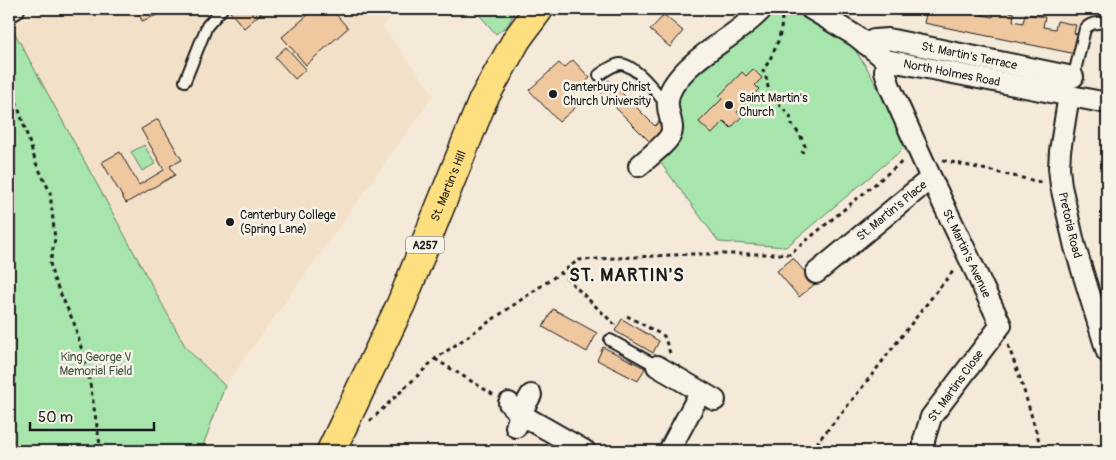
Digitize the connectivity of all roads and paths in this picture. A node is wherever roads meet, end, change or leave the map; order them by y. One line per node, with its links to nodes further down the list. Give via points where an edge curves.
1 (14, 9): 7 (street)
2 (222, 9): 13 (lane, via 207,26)
3 (539, 9): 35 (main road, St. Martin's Hill / A257, via 517,39 483,100 401,304)
4 (762, 9): 16 (street, via 683,73 673,86)
5 (781, 9): 18 (path, via 780,38 763,71 770,97 790,116 800,135 805,146)
6 (811, 9): 9 (street, North Holmes Road)
7 (9, 11)
8 (1107, 22): 14 (lane, via 1093,23 1085,29)
9 (866, 44): 10 (street, North Holmes Road); 14 (street, St. Martin's Terrace, via 888,39)
10 (886, 60): 14 (street, North Holmes Road); 17 (street, St. Martin's Avenue, via 887,78)
11 (599, 75): 16 (lane, via 620,64 630,67)
12 (9, 79): 34 (path, via 36,164 50,192 55,239 50,264 74,324 88,372)
13 (184, 81)
14 (1071, 86): 15 (street, North Holmes Road); 21 (street, Pretoria Road, via 1060,151)
15 (1107, 103)
16 (667, 106): 19 (street, via 672,134)
17 (919, 152): 20 (street, St. Martin's Avenue); 21 (path); 23 (path, via 790,254 691,254 579,260)
18 (802, 153)
19 (639, 166)
20 (931, 178): 22 (street, St. Martin's Avenue); 24 (street, St. Martin's Place, via 857,248)
21 (1061, 186): 28 (street, Pretoria Road, via 1075,247)
22 (966, 255): 26 (street, St. Martin's Avenue); 38 (path, via 818,441)
23 (560, 272): 27 (path, via 614,324); 29 (path)
24 (816, 273)
25 (627, 316): 30 (path, via 664,336 674,365)
26 (1001, 325): 39 (street, St. Martins Close, via 931,417 926,427); 40 (path)
27 (610, 340): 30 (lane)
28 (1107, 352)
29 (435, 359): 32 (path); 33 (path)
30 (665, 371): 37 (street, via 708,396)
31 (531, 395): 32 (street)
32 (515, 415): 36 (street)
33 (363, 428)
34 (101, 451)
35 (331, 451)
36 (585, 451)
37 (669, 451)
38 (824, 451)
39 (924, 451)
40 (1042, 451)

